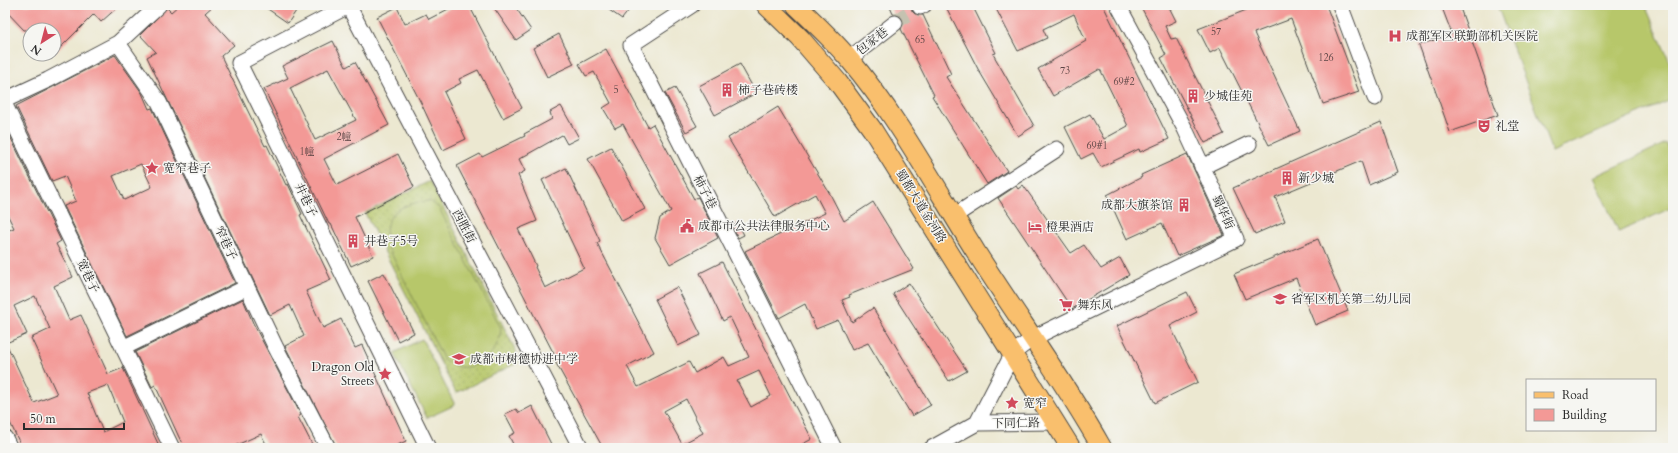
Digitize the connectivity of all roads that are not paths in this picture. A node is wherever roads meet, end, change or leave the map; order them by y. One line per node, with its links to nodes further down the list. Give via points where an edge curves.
1 (159, 5): 9 (street)
2 (348, 5): 29 (street, 井巷子, via 239,63); 30 (street, 西胜街)
3 (692, 5): 31 (street, 柿子巷, via 630,45)
4 (766, 5): 21 (main road, 蜀都大道金河路, via 800,38 837,81 872,129)
5 (796, 5): 10 (main road, 蜀都大道金河路)
6 (1118, 5): 16 (street, 蜀华街, via 1185,129)
7 (1340, 5): 11 (street)
8 (895, 23): 10 (street, 包家巷)
9 (118, 43): 12 (street); 18 (street, 窄巷子, via 159,102)
10 (849, 59): 17 (main road, 蜀都大道金河路, via 905,136)
11 (1375, 98)
12 (5, 100)
13 (5, 105): 20 (street, 宽巷子)
14 (1249, 144): 16 (street)
15 (1057, 149): 17 (street)
16 (1202, 167): 19 (street, 蜀华街, via 1236,239)
17 (954, 216): 19 (main road, 蜀都大道金河路)
18 (247, 287): 20 (street); 28 (street, 窄巷子)
19 (1032, 338): 21 (street, 蜀华街); 22 (main road, 蜀都大道金河路)
20 (123, 348): 27 (street, 宽巷子)
21 (1013, 354): 22 (main road); 23 (main road, 蜀都大道金河路); 24 (street, 下同仁路)
22 (1079, 409): 34 (main road, 蜀都大道金河路)
23 (1056, 422): 24 (street, 下同仁路); 33 (main road, 蜀都大道金河路)
24 (977, 424): 32 (street, 下同仁路)
25 (5, 438): 26 (street)
26 (10, 448)
27 (172, 448)
28 (328, 448)
29 (428, 448)
30 (581, 448)
31 (834, 448)
32 (932, 448)
33 (1071, 448)
34 (1102, 448)

